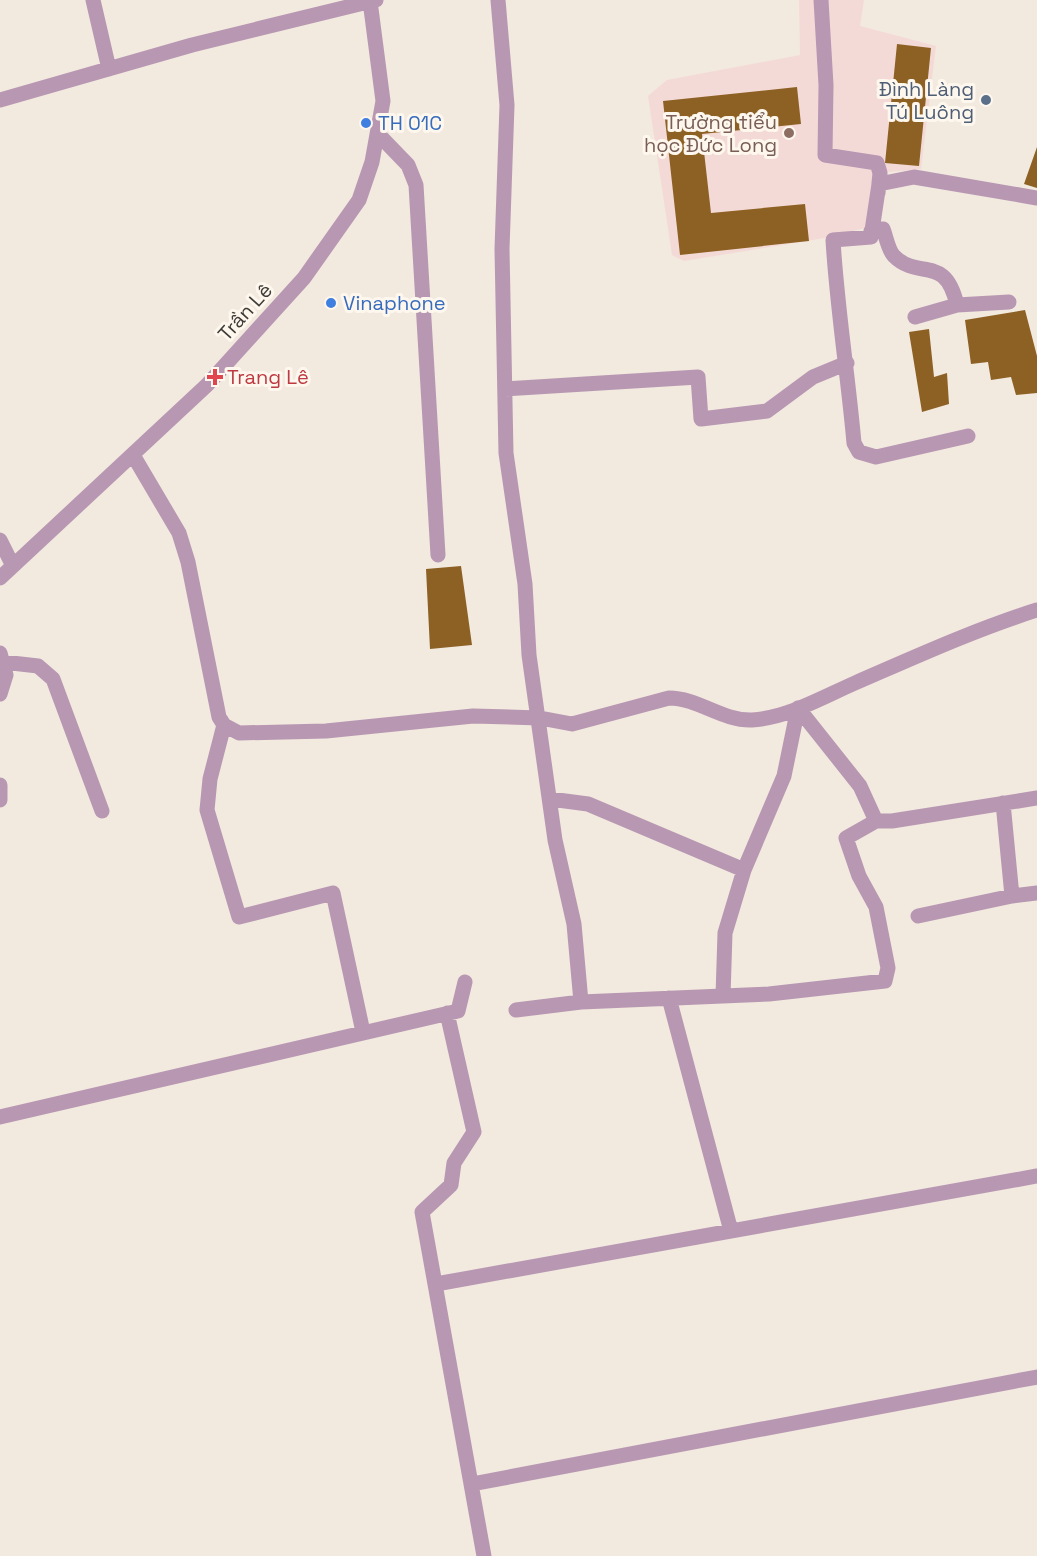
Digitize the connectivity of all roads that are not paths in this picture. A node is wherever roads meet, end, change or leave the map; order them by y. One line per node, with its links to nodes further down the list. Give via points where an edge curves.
1 (93, 0): 5 (street)
2 (498, 0): 15 (street, via 507,97 502,249)
3 (821, 0): 8 (street, via 825,155 877,163)
4 (373, 1): 5 (street); 7 (street, Trần Lê, via 383,101)
5 (109, 69): 6 (street)
6 (0, 100)
7 (378, 134): 17 (street, Trần Lê, via 359,200 304,278 207,385); 19 (street, via 408,165 416,185)
8 (878, 193): 9 (street, via 879,184 914,177); 10 (street)
9 (1033, 197)
10 (872, 231): 12 (street, via 883,229 893,255 912,267 933,269 952,285); 14 (street, via 871,237 833,240 837,311)
11 (1009, 302): 12 (street)
12 (957, 305): 13 (street)
13 (915, 317)
14 (847, 363): 15 (street, via 813,378 768,411 701,419 698,377); 16 (street, via 854,443 859,452 876,457)
15 (506, 389): 26 (street, via 506,453)
16 (968, 436)
17 (133, 455): 20 (street, Trần Lê); 27 (street, via 179,533 219,717)
18 (0, 540): 20 (street)
19 (438, 555)
20 (13, 566): 21 (street, Trần Lê)
21 (0, 578)
22 (1037, 610): 25 (street, via 989,625)
23 (1, 658): 24 (street, via 6,675); 33 (street, via 38,666 53,679)
24 (0, 694)
25 (798, 708): 26 (street, via 765,718 741,719 669,698 572,724); 34 (street, via 860,786); 35 (street, via 784,776)
26 (540, 718): 27 (street, via 473,716 291,732 239,733); 30 (street)
27 (224, 725): 45 (street, via 210,779 207,810 239,917 333,892)
28 (0, 785): 31 (street)
29 (1037, 798): 32 (street)
30 (550, 799): 35 (street, via 588,804); 42 (street, via 574,924)
31 (0, 800)
32 (1003, 803): 34 (street); 37 (street)
33 (102, 811)
34 (876, 821): 40 (street, via 846,838 859,876 876,907 888,968 885,981)
35 (744, 870): 40 (street, via 725,933)
36 (1037, 893): 37 (street)
37 (1012, 896): 38 (street)
38 (918, 916)
39 (465, 982): 44 (street, via 458,1011)
40 (723, 996): 41 (street)
41 (669, 998): 42 (street); 48 (street)
42 (581, 1002): 43 (street)
43 (516, 1010)
44 (447, 1013): 45 (street); 49 (street, via 474,1132 454,1163 451,1185 422,1212)
45 (363, 1032): 46 (street)
46 (0, 1117)
47 (1037, 1176): 48 (street)
48 (731, 1231): 49 (street)
49 (436, 1284): 51 (street)
50 (1037, 1377): 51 (street)
51 (472, 1484): 52 (street)
52 (484, 1556)

